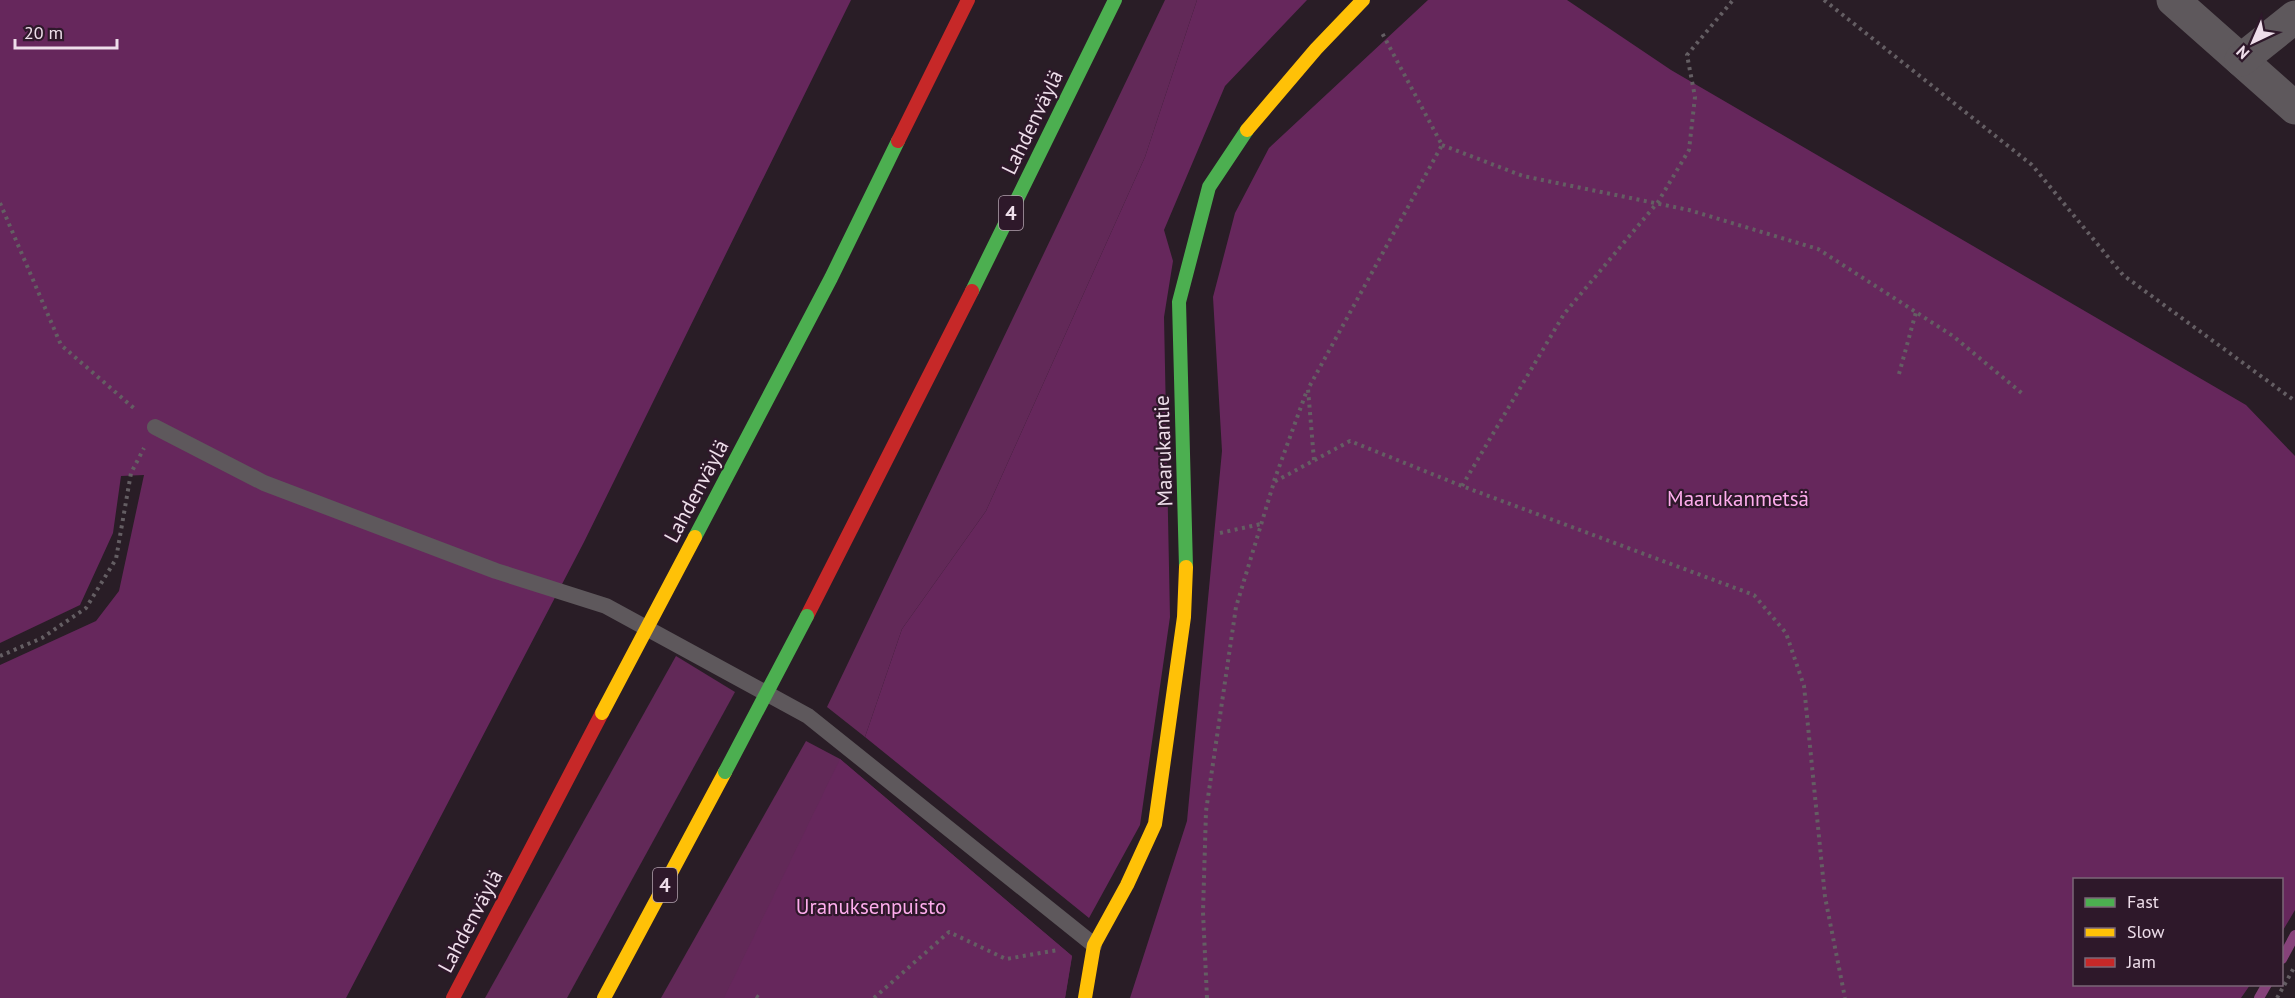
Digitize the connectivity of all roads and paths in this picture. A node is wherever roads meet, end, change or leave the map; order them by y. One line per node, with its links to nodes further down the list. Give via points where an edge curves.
1 (968, 0): 26 (main road, Lahdenväylä, bridge, via 831,278)
2 (1115, 0): 31 (main road, Lahdenväylä / 4, bridge, via 906,425)
3 (1363, 0): 24 (main road, Maarukantie, via 1238,141 1209,187 1179,302)
4 (1733, 0): 12 (path, via 1687,56 1695,97 1689,150)
5 (1824, 0): 18 (path, via 2032,165 2123,275)
6 (2173, 0): 9 (street)
7 (2295, 17): 9 (street)
8 (1376, 20): 11 (path)
9 (2241, 60): 10 (street)
10 (2295, 108)
11 (1442, 145): 12 (path, via 1522,176); 16 (path)
12 (1658, 202): 14 (path, via 1818,249); 22 (path, via 1564,314)
13 (0, 203): 19 (path, via 61,345)
14 (1916, 312): 15 (path); 17 (path, via 1953,336)
15 (1899, 374)
16 (1308, 389): 20 (path); 21 (path)
17 (2024, 395)
18 (2295, 401)
19 (155, 427): 25 (path, via 131,473 116,559 86,608 42,638); 27 (lane, via 264,483 496,571 606,606 798,710)
20 (1314, 460): 21 (path); 22 (path, via 1350,441)
21 (1274, 482): 23 (path)
22 (1462, 486): 35 (path, via 1754,595 1786,633 1804,686 1825,897)
23 (1261, 524): 24 (path); 34 (path, via 1236,607 1206,811 1203,912)
24 (1187, 540): 27 (main road, Maarukantie, via 1184,617 1155,824)
25 (0, 656)
26 (492, 925): 29 (main road); 30 (main road, Lahdenväylä)
27 (1094, 945): 32 (path, via 1006,959 949,933); 33 (main road, Maarukantie)
28 (2295, 966): 36 (path)
29 (440, 998)
30 (453, 998)
31 (604, 998)
32 (874, 998)
33 (1085, 998)
34 (1206, 998)
35 (1845, 998)
36 (2277, 998)

